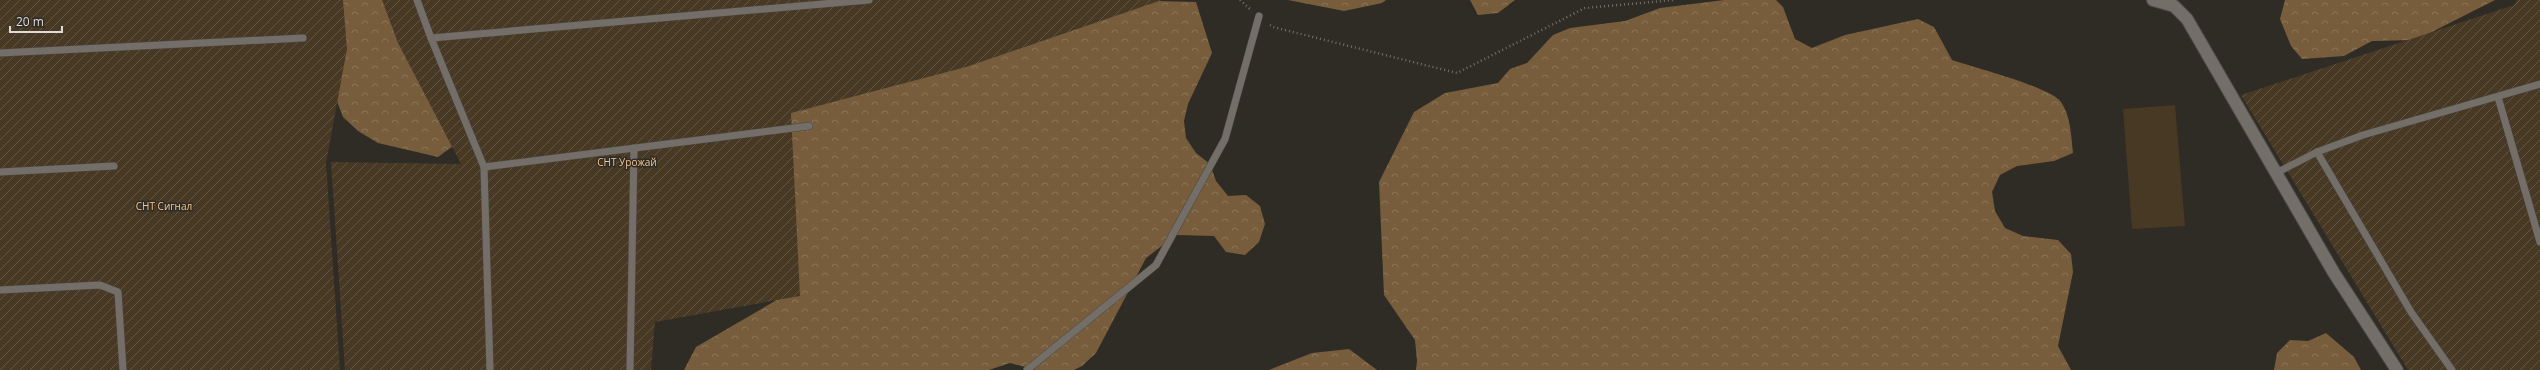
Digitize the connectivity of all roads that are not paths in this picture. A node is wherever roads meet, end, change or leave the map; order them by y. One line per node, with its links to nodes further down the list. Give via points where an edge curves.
1 (417, 0): 6 (lane)
2 (869, 0): 6 (lane)
3 (2153, 0): 16 (street, via 2174,6 2187,19)
4 (1259, 16): 22 (lane, via 1225,139 1156,265)
5 (303, 38): 7 (lane)
6 (430, 38): 14 (lane)
7 (0, 53)
8 (2540, 84): 9 (lane)
9 (2498, 97): 12 (lane, via 2363,135); 17 (lane)
10 (809, 126): 11 (lane)
11 (634, 148): 14 (lane); 21 (lane)
12 (2317, 152): 16 (lane); 24 (lane, via 2411,312)
13 (114, 166): 15 (lane)
14 (484, 167): 20 (lane)
15 (0, 172)
16 (2276, 173): 23 (street, via 2334,273)
17 (2540, 242)
18 (0, 290): 19 (lane, via 100,285 118,292)
19 (123, 370)
20 (490, 370)
21 (630, 370)
22 (1027, 370)
23 (2397, 370)
24 (2452, 370)

